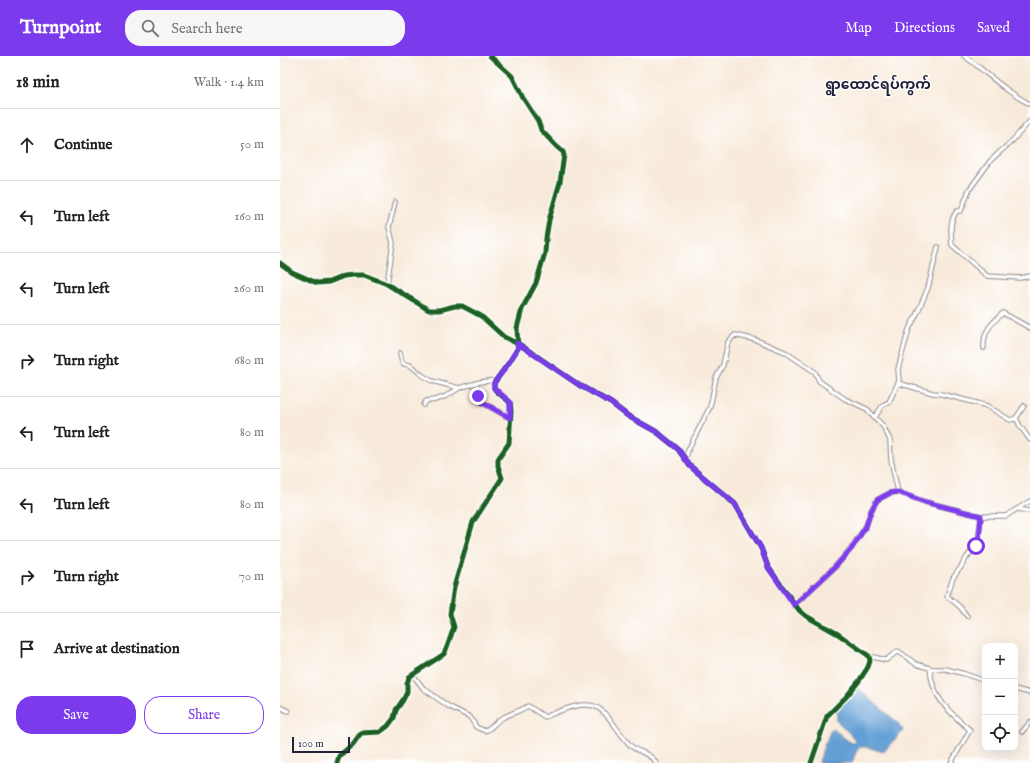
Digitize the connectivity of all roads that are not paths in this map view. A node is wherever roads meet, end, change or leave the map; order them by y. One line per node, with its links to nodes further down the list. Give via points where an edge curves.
1 (490, 56): 11 (street, via 512,76 541,130 564,155 560,182 549,220 546,253 533,290 522,310 517,328)
2 (964, 56): 3 (street, via 1003,87)
3 (1030, 104)
4 (1030, 121): 8 (street, via 991,160 969,190 961,211 953,217 951,225 952,245 987,276)
5 (395, 202): 9 (street, via 389,227 393,243)
6 (938, 247): 15 (street, via 928,288 909,330 898,369)
7 (280, 263): 9 (street, via 292,272 317,283 353,274 364,275)
8 (1030, 276)
9 (387, 284): 11 (street, via 428,310 462,306 481,316 504,337)
10 (1030, 328): 12 (street, via 1003,314 990,325 983,340)
11 (517, 343): 14 (street, via 518,348); 24 (street, via 579,385 657,432)
12 (984, 348)
13 (400, 353): 16 (street, via 404,364 410,365 432,381)
14 (496, 380): 16 (street); 21 (street, via 494,388 510,402)
15 (898, 383): 20 (street, via 889,402 883,405); 22 (street, via 987,406 1010,420)
16 (459, 388): 18 (street, via 444,398 426,401)
17 (478, 396): 21 (street, via 480,401)
18 (424, 405)
19 (1024, 406): 22 (street)
20 (875, 417): 24 (street, via 868,409 845,399 819,381 815,372 785,352 756,340 735,335 728,342 710,407); 25 (street, via 890,440 891,460)
21 (510, 418): 34 (street, via 509,443 498,459 502,478 473,522 454,587 450,614 454,627 447,647 444,654)
22 (1016, 418): 23 (street)
23 (1030, 440)
24 (686, 458): 30 (street, via 690,466 735,504 761,548 768,567)
25 (898, 492): 29 (street, via 925,502); 30 (street, via 877,500 866,526 852,548)
26 (1030, 501): 27 (street)
27 (1017, 509): 28 (street); 29 (street, via 1006,516)
28 (1030, 511)
29 (981, 516): 31 (street, via 978,543 953,578 947,596)
30 (794, 605): 32 (street, via 806,616)
31 (967, 616)
32 (869, 656): 33 (street, via 886,660 898,651 916,664); 44 (street, via 868,667 859,681 827,716)
33 (930, 668): 35 (street, via 946,669); 45 (street, via 931,680 939,699 948,711 970,730)
34 (413, 675): 42 (street, via 409,677 404,700 388,726 380,732 361,733 339,756); 43 (street, via 423,688 448,706 470,717 476,727 485,731 502,717 528,706 545,717 582,705 593,706 601,710 633,748 646,753)
35 (982, 680)
36 (1018, 691): 37 (street)
37 (1030, 693)
38 (280, 707): 39 (street)
39 (288, 711)
40 (1030, 722): 41 (street)
41 (1022, 732)
42 (337, 763)
43 (656, 763)
44 (811, 763)
45 (951, 763)

